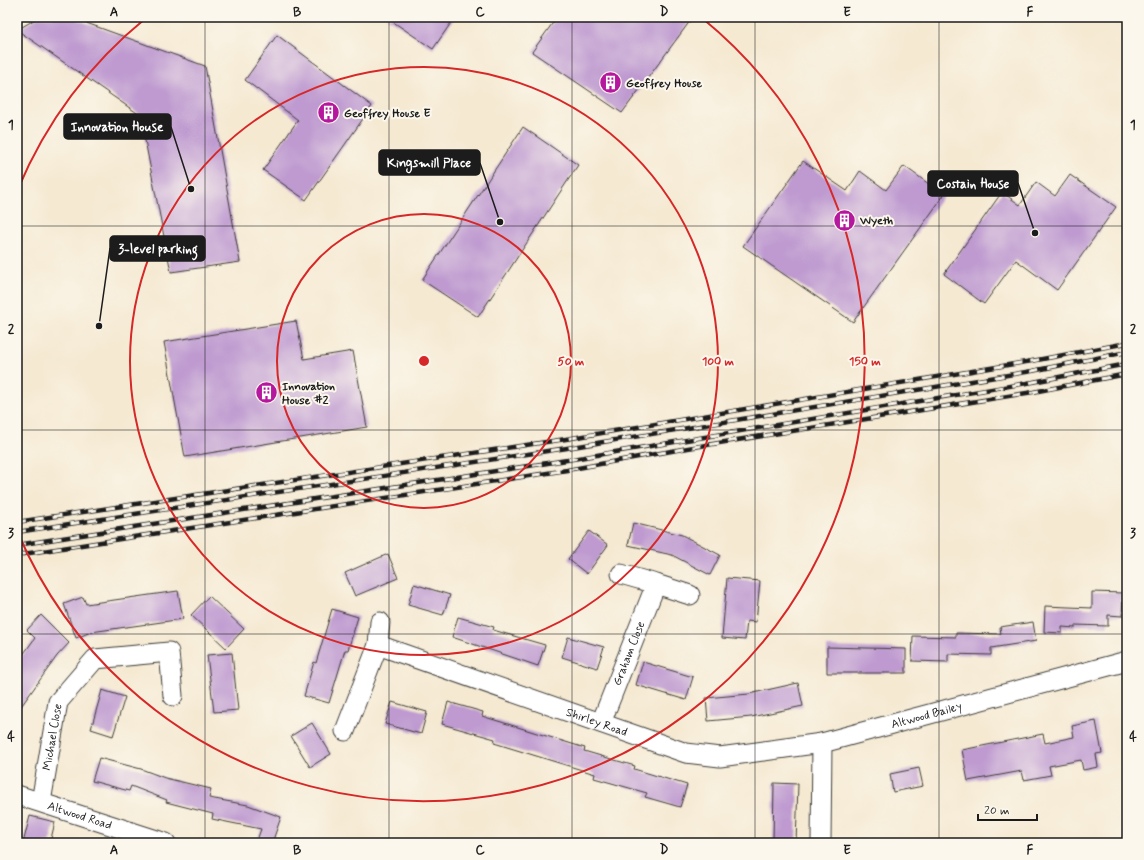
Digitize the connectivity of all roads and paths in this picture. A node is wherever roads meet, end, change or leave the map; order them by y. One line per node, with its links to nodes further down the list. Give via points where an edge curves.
1 (621, 574): 2 (street)
2 (656, 584): 3 (street); 8 (street, Graham Close)
3 (690, 595)
4 (380, 622): 5 (street)
5 (378, 645): 8 (street, Shirley Road); 9 (street)
6 (1127, 661): 10 (street, Altwood Bailey)
7 (173, 696): 12 (street, Michael Close, via 169,652 95,659 58,702)
8 (601, 723): 10 (street, Shirley Road, via 686,753 720,757)
9 (345, 731)
10 (822, 743): 14 (street)
11 (17, 796): 12 (street, Altwood Road)
12 (41, 802): 13 (street, Altwood Road)
13 (166, 843)
14 (821, 843)

